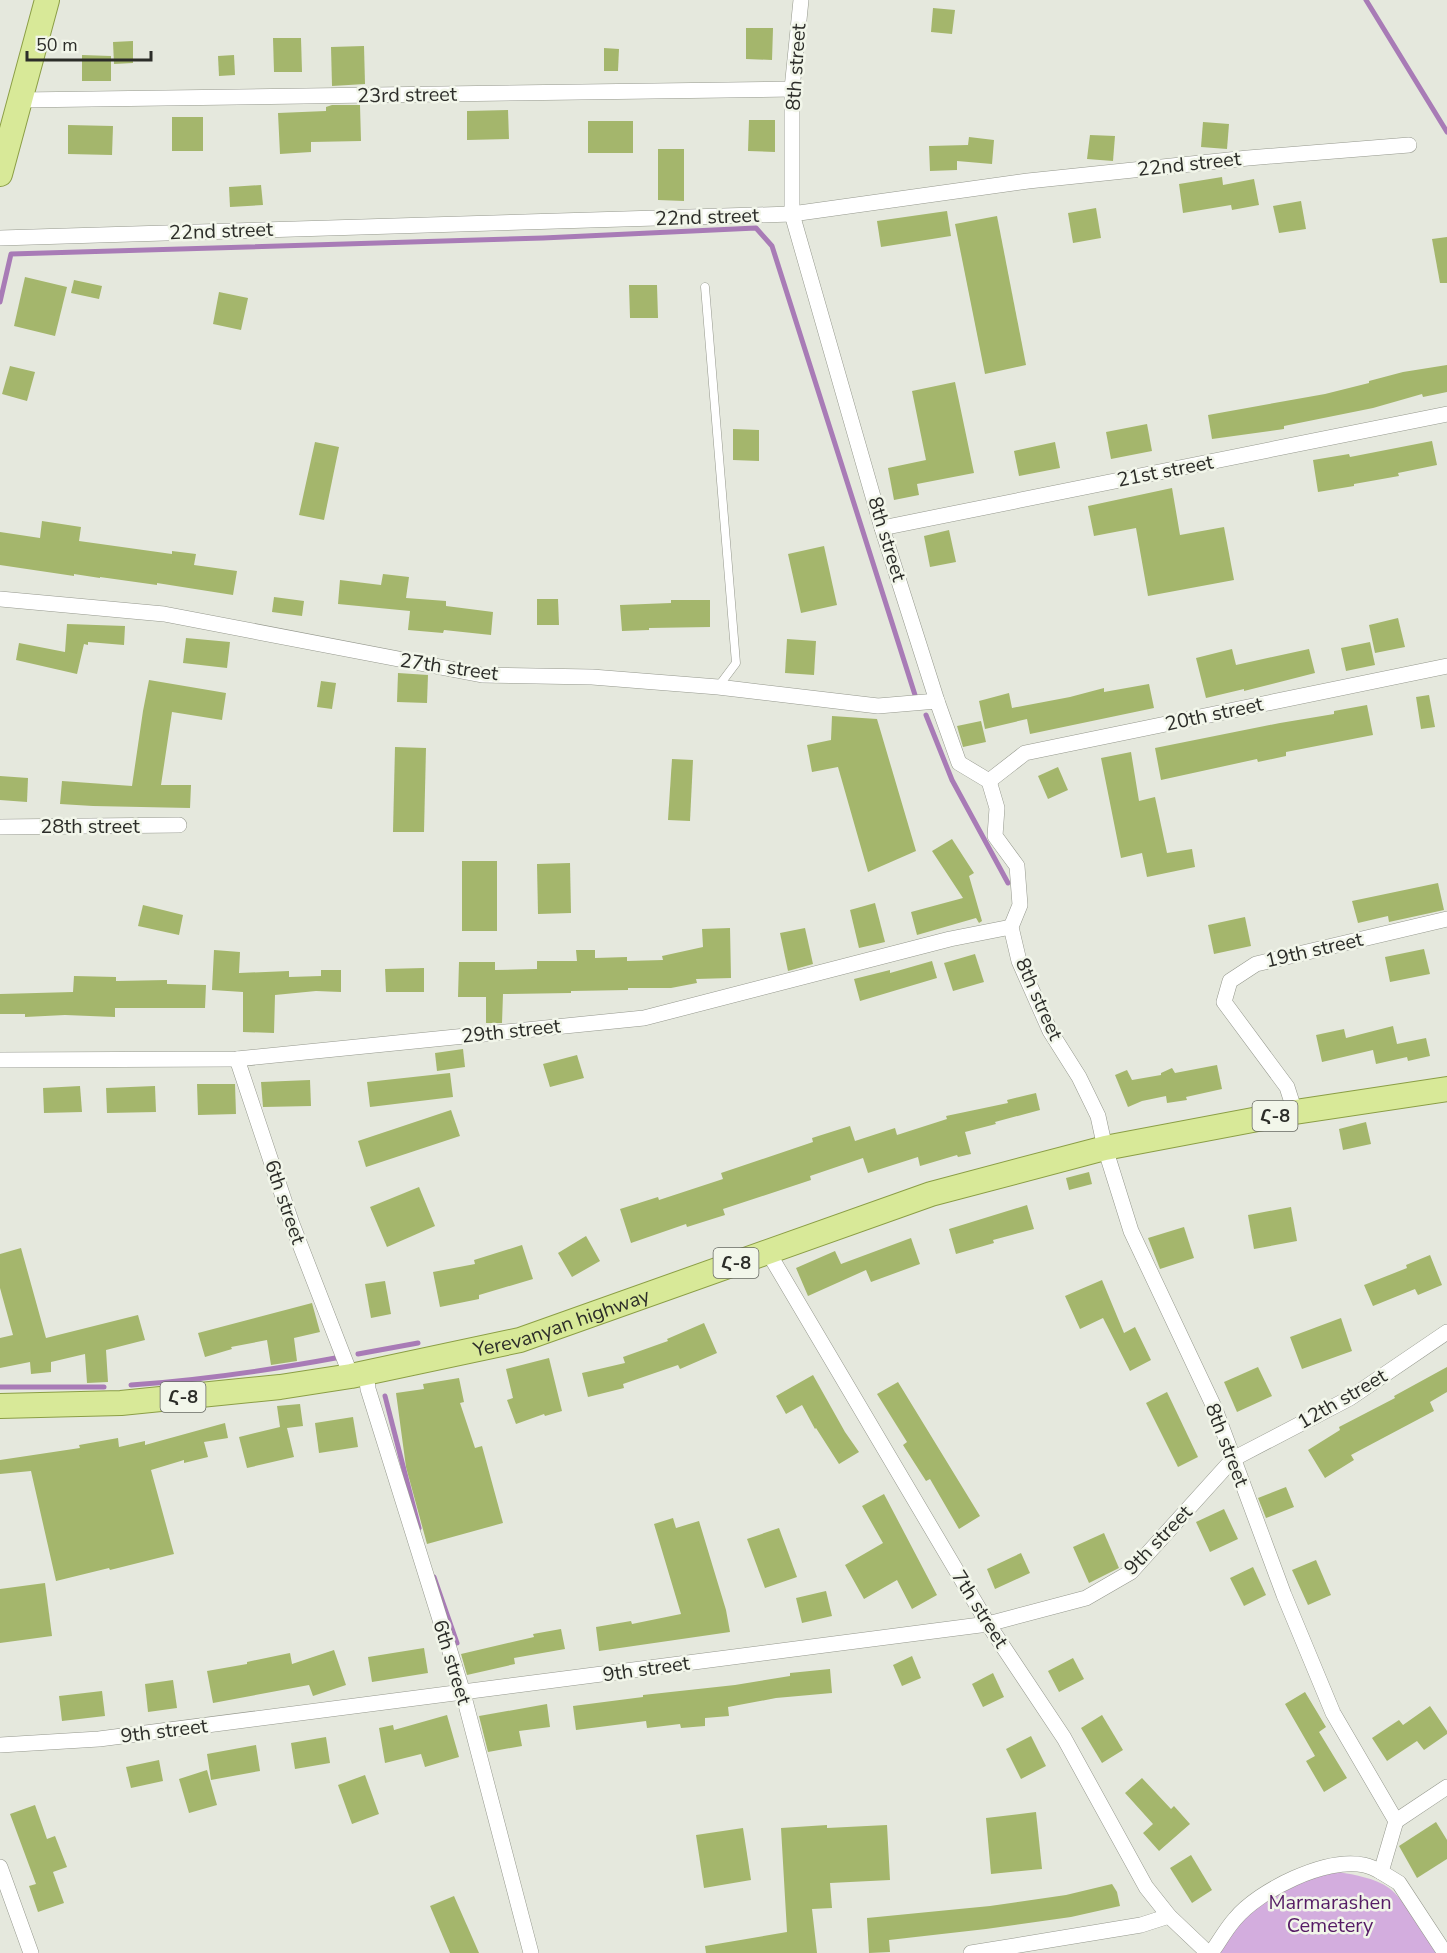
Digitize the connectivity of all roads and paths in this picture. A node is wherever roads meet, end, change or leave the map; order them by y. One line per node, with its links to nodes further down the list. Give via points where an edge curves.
1 (47, 0): 4 (main road)
2 (801, 0): 3 (street, 8th street)
3 (792, 89): 4 (street, 23rd street); 7 (street, 8th street)
4 (12, 110): 6 (main road)
5 (1409, 145): 7 (street, 22nd street, via 1028,181)
6 (0, 174)
7 (792, 214): 8 (street, 22nd street); 11 (street, 8th street)
8 (0, 238)
9 (705, 286): 14 (lane, via 736,663)
10 (1447, 414): 11 (street, 21st street)
11 (882, 528): 15 (street, 8th street)
12 (0, 599): 14 (street, 27th street, via 164,614 482,675 592,677)
13 (1447, 666): 16 (street, 20th street, via 1025,753)
14 (718, 687): 15 (street, 27th street, via 878,706)
15 (938, 701): 16 (street, 8th street, via 959,763)
16 (989, 781): 20 (street, via 997,808 995,836 1017,866 1020,905)
17 (179, 825): 18 (street, 28th street)
18 (0, 827)
19 (1447, 919): 24 (street, 19th street, via 1256,964 1230,981 1224,1002 1287,1087)
20 (1011, 927): 21 (street, 29th street, via 950,939 644,1018); 25 (street, 8th street, via 1019,961 1050,1031 1098,1116)
21 (237, 1059): 22 (street, 29th street); 28 (street, 6th street, via 292,1224)
22 (0, 1060)
23 (1447, 1089): 24 (main road, Հ-8)
24 (1294, 1112): 25 (main road, Հ-8)
25 (1105, 1149): 26 (main road, Yerevanyan highway / Հ-8, via 931,1194); 30 (street, 8th street, via 1131,1231 1215,1409)
26 (768, 1252): 28 (main road, Yerevanyan highway / Հ-8, via 520,1340); 31 (street, 7th street)
27 (1447, 1332): 30 (street, 12th street, via 1350,1398)
28 (358, 1374): 29 (main road, Yerevanyan highway / Հ-8, via 232,1393 120,1403); 32 (street, 6th street, via 368,1389)
29 (0, 1406)
30 (1233, 1459): 31 (street, 9th street, via 1131,1572 1086,1598); 35 (street, 8th street, via 1333,1713)
31 (988, 1624): 32 (street, 9th street); 38 (street, 7th street, via 1064,1738 1146,1887)
32 (463, 1693): 33 (street, 9th street, via 99,1739); 40 (street, 6th street)
33 (0, 1746)
34 (1447, 1787): 35 (street)
35 (1396, 1821): 37 (street)
36 (0, 1867): 39 (street)
37 (1381, 1872): 42 (street, via 1364,1865 1340,1864 1282,1883 1235,1918); 43 (street, via 1400,1883)
38 (1169, 1916): 41 (street, via 1141,1925); 42 (street, 7th street)
39 (31, 1953)
40 (531, 1953)
41 (971, 1953)
42 (1209, 1953)
43 (1445, 1953)

